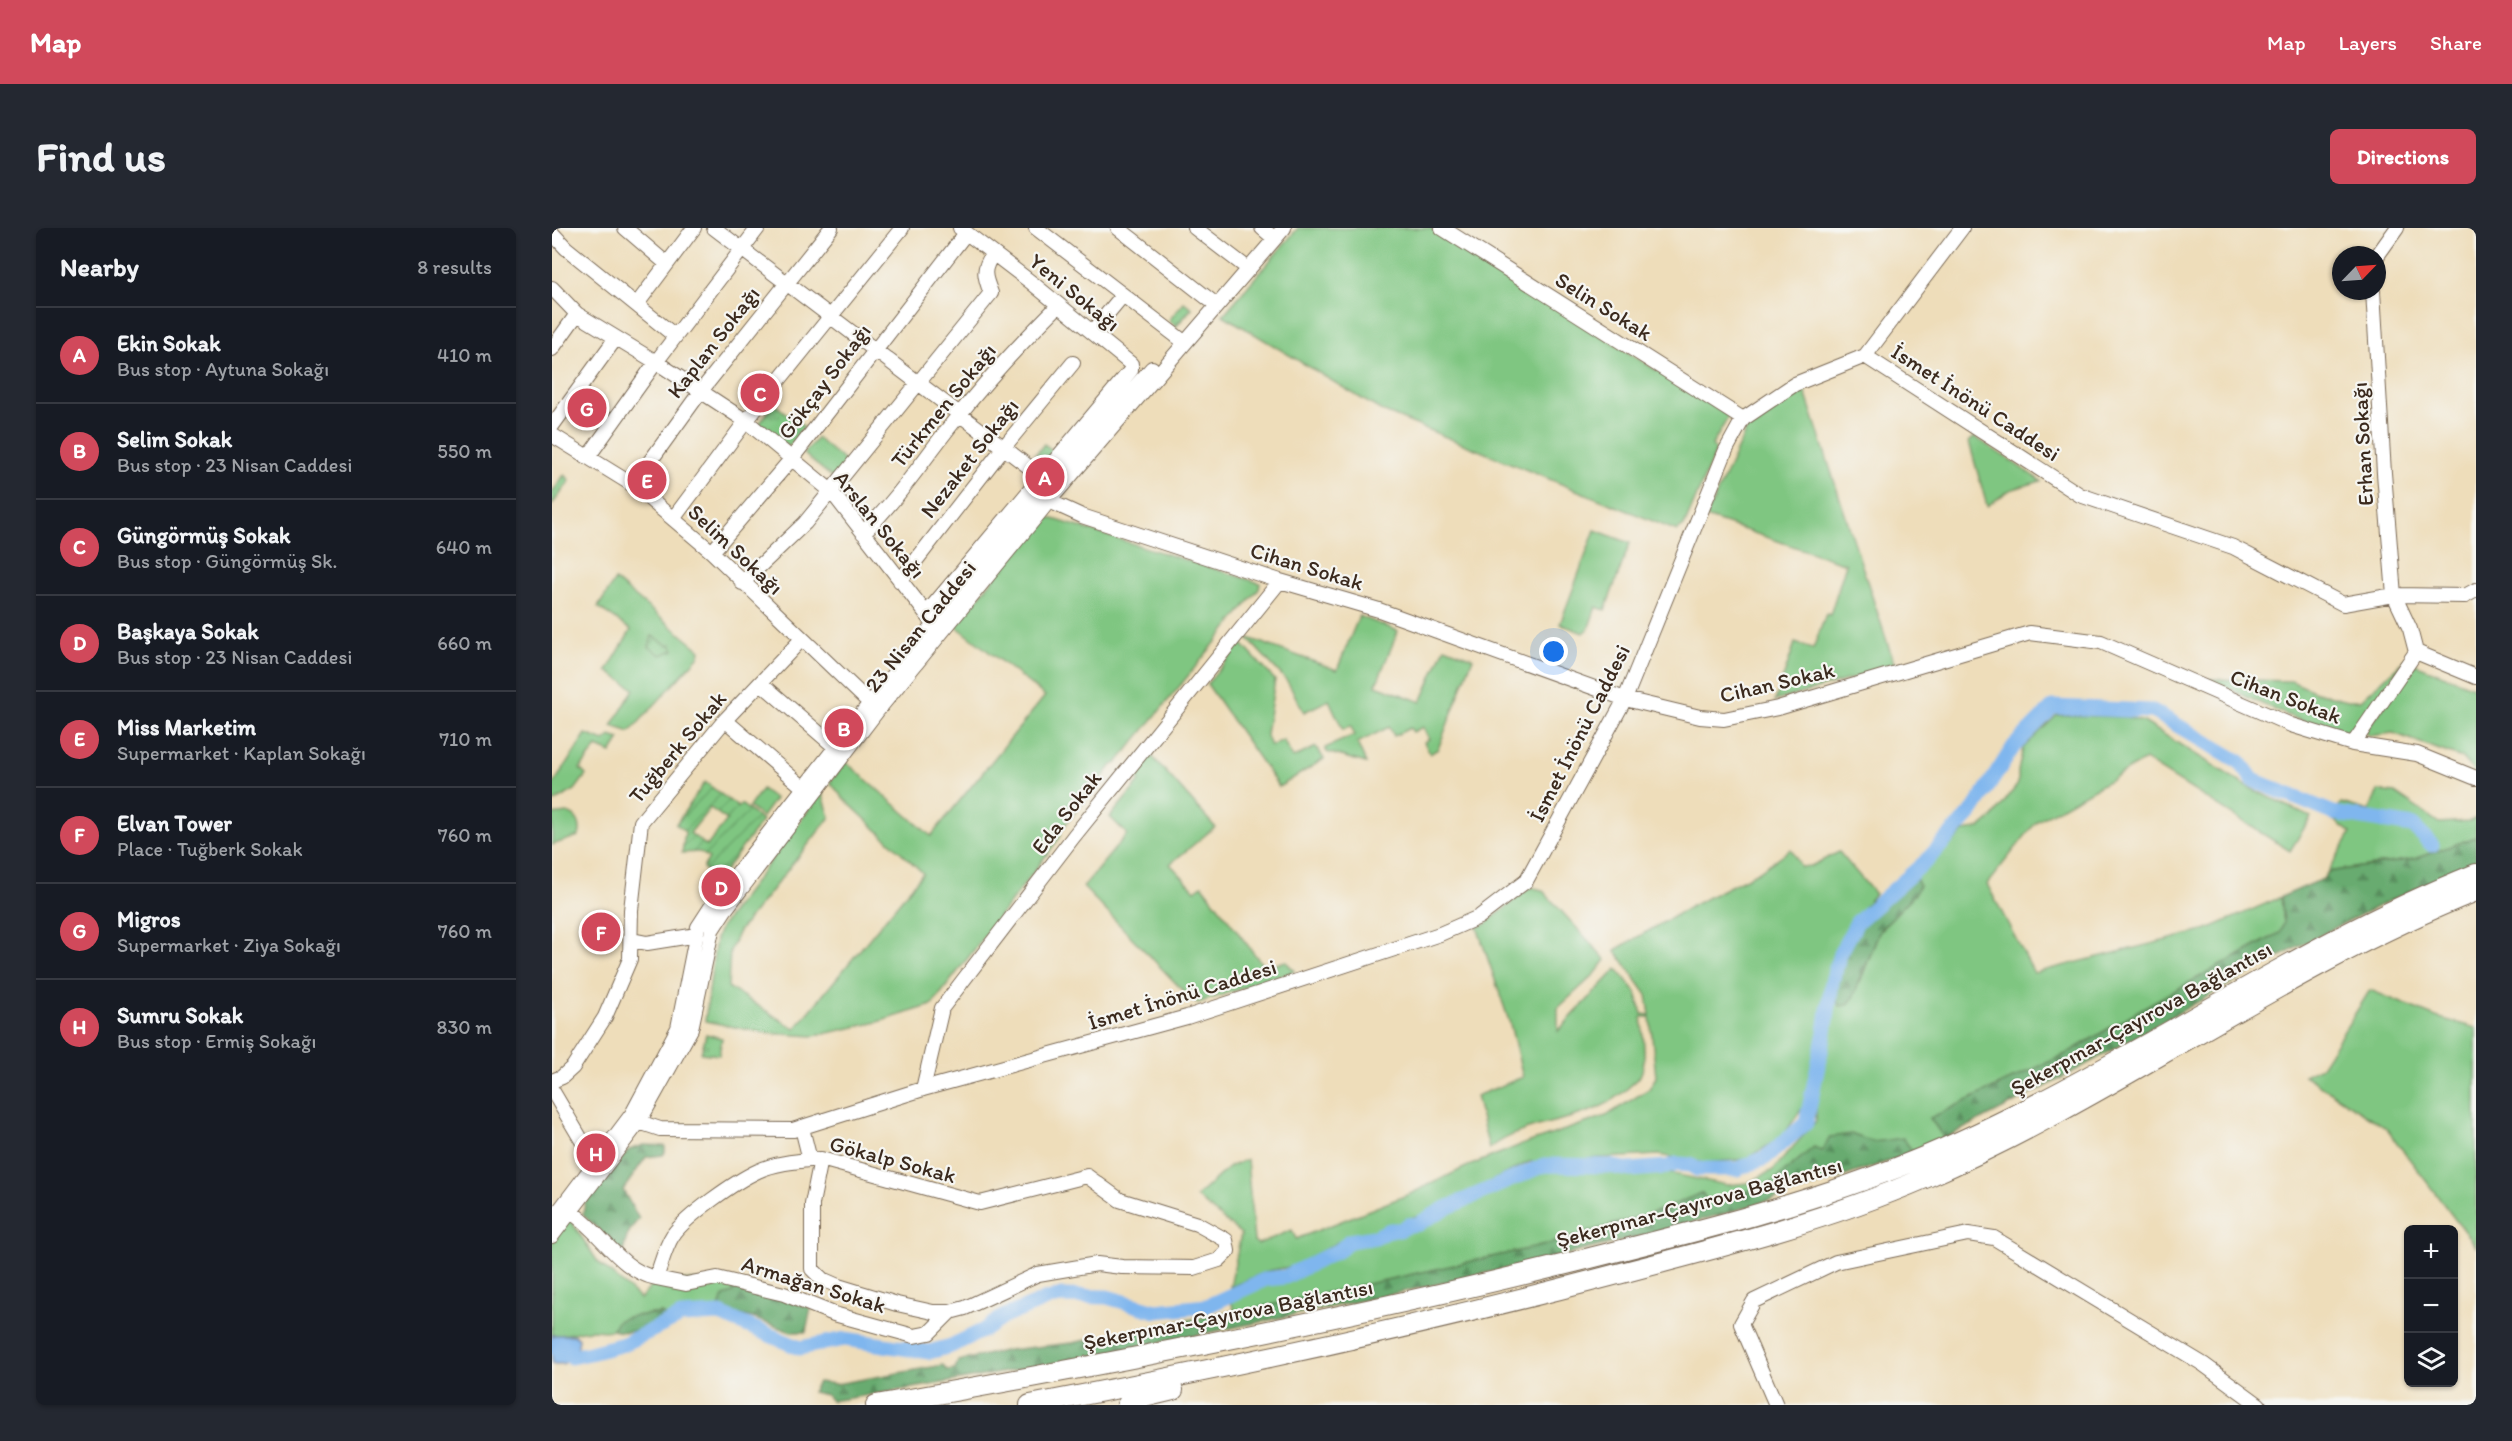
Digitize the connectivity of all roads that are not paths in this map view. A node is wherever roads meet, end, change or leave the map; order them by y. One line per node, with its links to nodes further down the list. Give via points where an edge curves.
1 (562, 228): 17 (street)
2 (625, 228): 21 (street)
3 (694, 228): 21 (street)
4 (714, 228): 19 (street)
5 (758, 228): 19 (street)
6 (831, 228): 23 (street, Kaplan Sokağı)
7 (902, 228): 31 (street)
8 (1036, 228): 25 (street)
9 (1118, 228): 26 (street)
10 (1195, 228): 22 (street)
11 (1284, 228): 54 (street, 23 Nisan Caddesi)
12 (1442, 228): 44 (street, Selin Sokak)
13 (1962, 228): 38 (street)
14 (2397, 228): 18 (street)
15 (963, 230): 20 (street, Yeni Sokağı); 37 (street, Gökçay Sokağı)
16 (1268, 230): 22 (street, 23 Nisan Caddesi)
17 (552, 232): 28 (street, via 566,248)
18 (2384, 246)
19 (741, 249): 23 (street); 33 (street)
20 (993, 254): 29 (street, Yeni Sokağı); 41 (street, via 983,274 991,293)
21 (667, 264): 28 (street)
22 (1242, 264): 26 (street, 23 Nisan Caddesi)
23 (785, 283): 31 (street); 42 (street, Kaplan Sokağı)
24 (552, 288): 30 (street, Arslan Sokağı)
25 (1123, 295): 32 (street); 35 (street)
26 (1210, 300): 35 (street, 23 Nisan Caddesi)
27 (2374, 300): 62 (street, Erhan Sokağı)
28 (637, 304): 33 (street)
29 (1059, 305): 32 (street, Yeni Sokağı); 43 (street, Türkmen Sokağı)
30 (577, 314): 34 (street, Arslan Sokağı); 36 (street)
31 (828, 316): 37 (street); 45 (street)
32 (1092, 332): 51 (street, Yeni Sokağı, via 1131,364 1131,370)
33 (675, 336): 39 (street)
34 (616, 338): 39 (street, Arslan Sokağı); 46 (street)
35 (1179, 338): 54 (street, 23 Nisan Caddesi)
36 (552, 349)
37 (874, 350): 41 (street); 50 (street, Gökçay Sokağı)
38 (1865, 356): 44 (street, İsmet İnönü Caddesi, via 1795,384); 62 (street, İsmet İnönü Caddesi, via 2080,495 2234,547 2343,604)
39 (656, 362): 42 (street, Arslan Sokağı); 49 (street)
40 (1073, 363): 48 (street, Nezaket Sokağı)
41 (919, 384): 43 (street); 53 (street)
42 (701, 391): 45 (street, Arslan Sokağı); 52 (street, Kaplan Sokağı)
43 (959, 415): 48 (street); 56 (street, Türkmen Sokağı, via 886,510)
44 (1743, 419): 68 (street, İsmet İnönü Caddesi, via 1726,450)
45 (746, 421): 50 (street, Arslan Sokağı); 55 (street)
46 (552, 426)
47 (552, 435): 49 (street, Selim Sokağı)
48 (1004, 447): 51 (street); 58 (street, Nezaket Sokağı)
49 (588, 456): 52 (street, Selim Sokağı)
50 (793, 457): 53 (street, Arslan Sokağı); 57 (street, Gökçay Sokağı)
51 (1041, 476): 63 (street)
52 (633, 485): 55 (street, Selim Sokağı)
53 (831, 490): 56 (street, Arslan Sokağı); 60 (street, via 805,523)
54 (1044, 498): 59 (street, Cihan Sokak, via 1082,516); 63 (street, 23 Nisan Caddesi); 69 (street, 23 Nisan Caddesi)
55 (673, 519): 57 (street, Selim Sokağı)
56 (863, 533): 58 (street, Arslan Sokağı)
57 (712, 552): 60 (street, Selim Sokağı)
58 (900, 581): 63 (street, Arslan Sokağı)
59 (1280, 581): 68 (street, Cihan Sokak, via 1379,610); 80 (street, Eda Sokak, via 1074,836 942,1008)
60 (742, 583): 64 (street, Selim Sokağı)
61 (2476, 590): 62 (street, İsmet İnönü Caddesi, via 2465,596)
62 (2394, 595): 65 (street)
63 (930, 619): 69 (street, 23 Nisan Caddesi)
64 (802, 639): 67 (street, Tuğberk Sokak); 69 (street, Selim Sokağı)
65 (2416, 652): 66 (street); 71 (street, Cihan Sokak)
66 (2476, 677)
67 (761, 683): 70 (street, Tuğberk Sokak); 72 (street)
68 (1625, 699): 71 (street, Cihan Sokak, via 1724,719 1778,708 2030,633 2101,642 2291,724); 80 (street, İsmet İnönü Caddesi, via 1526,881 1479,917 1440,934 1187,1017)
69 (874, 707): 72 (street, 23 Nisan Caddesi); 82 (street, 23 Nisan Caddesi, via 712,930 691,1029)
70 (726, 720): 74 (street); 78 (street, Tuğberk Sokak, via 641,822 631,910)
71 (2353, 744): 73 (street, Cihan Sokak, via 2418,754)
72 (835, 747): 74 (street, 23 Nisan Caddesi)
73 (2476, 778)
74 (804, 788): 77 (street, 23 Nisan Caddesi, via 711,907)
75 (2476, 874): 91 (highway, Şekerpınar-Çayırova Bağlantısı, via 2313,950 1991,1127 1830,1192 1675,1236 1410,1301 1118,1361)
76 (2476, 891): 90 (highway, Şekerpınar-Çayırova Bağlantısı, via 2291,980 2005,1141 1882,1196 1793,1227 1677,1259)
77 (697, 935): 78 (street, via 647,943); 82 (street, 23 Nisan Caddesi, via 678,1028)
78 (632, 940): 79 (street, Tuğberk Sokak, via 630,959 604,1017 573,1067)
79 (552, 1081)
80 (923, 1089): 83 (street, İsmet İnönü Caddesi)
81 (552, 1090): 85 (street)
82 (635, 1118): 83 (street, İsmet İnönü Caddesi, via 660,1129); 85 (street, 23 Nisan Caddesi); 86 (street, 23 Nisan Caddesi)
83 (802, 1128): 84 (street)
84 (816, 1160): 88 (street, Gökalp Sokak, via 758,1171 705,1206 672,1237); 89 (street, via 812,1269 838,1286 897,1304); 89 (street, Gökalp Sokak, via 980,1203 1087,1176 1120,1200 1197,1224 1226,1240 1228,1251 1219,1260 1194,1268 1097,1264 1038,1274)
85 (595, 1163): 87 (street, 23 Nisan Caddesi)
86 (571, 1212): 87 (street, 23 Nisan Caddesi); 88 (street, via 585,1221 618,1257 643,1275)
87 (552, 1230)
88 (657, 1278): 89 (street, Armağan Sokak, via 686,1284 717,1278 784,1294 834,1314 914,1336 928,1333)
89 (950, 1312)
90 (1356, 1339): 92 (highway, Şekerpınar-Çayırova Bağlantısı); 93 (highway)
91 (876, 1405)
92 (1030, 1405)
93 (1127, 1405)
94 (1776, 1405): 95 (street, via 1741,1324 1754,1301 1836,1262 1968,1234 1994,1238 2203,1364)
95 (2259, 1405)

